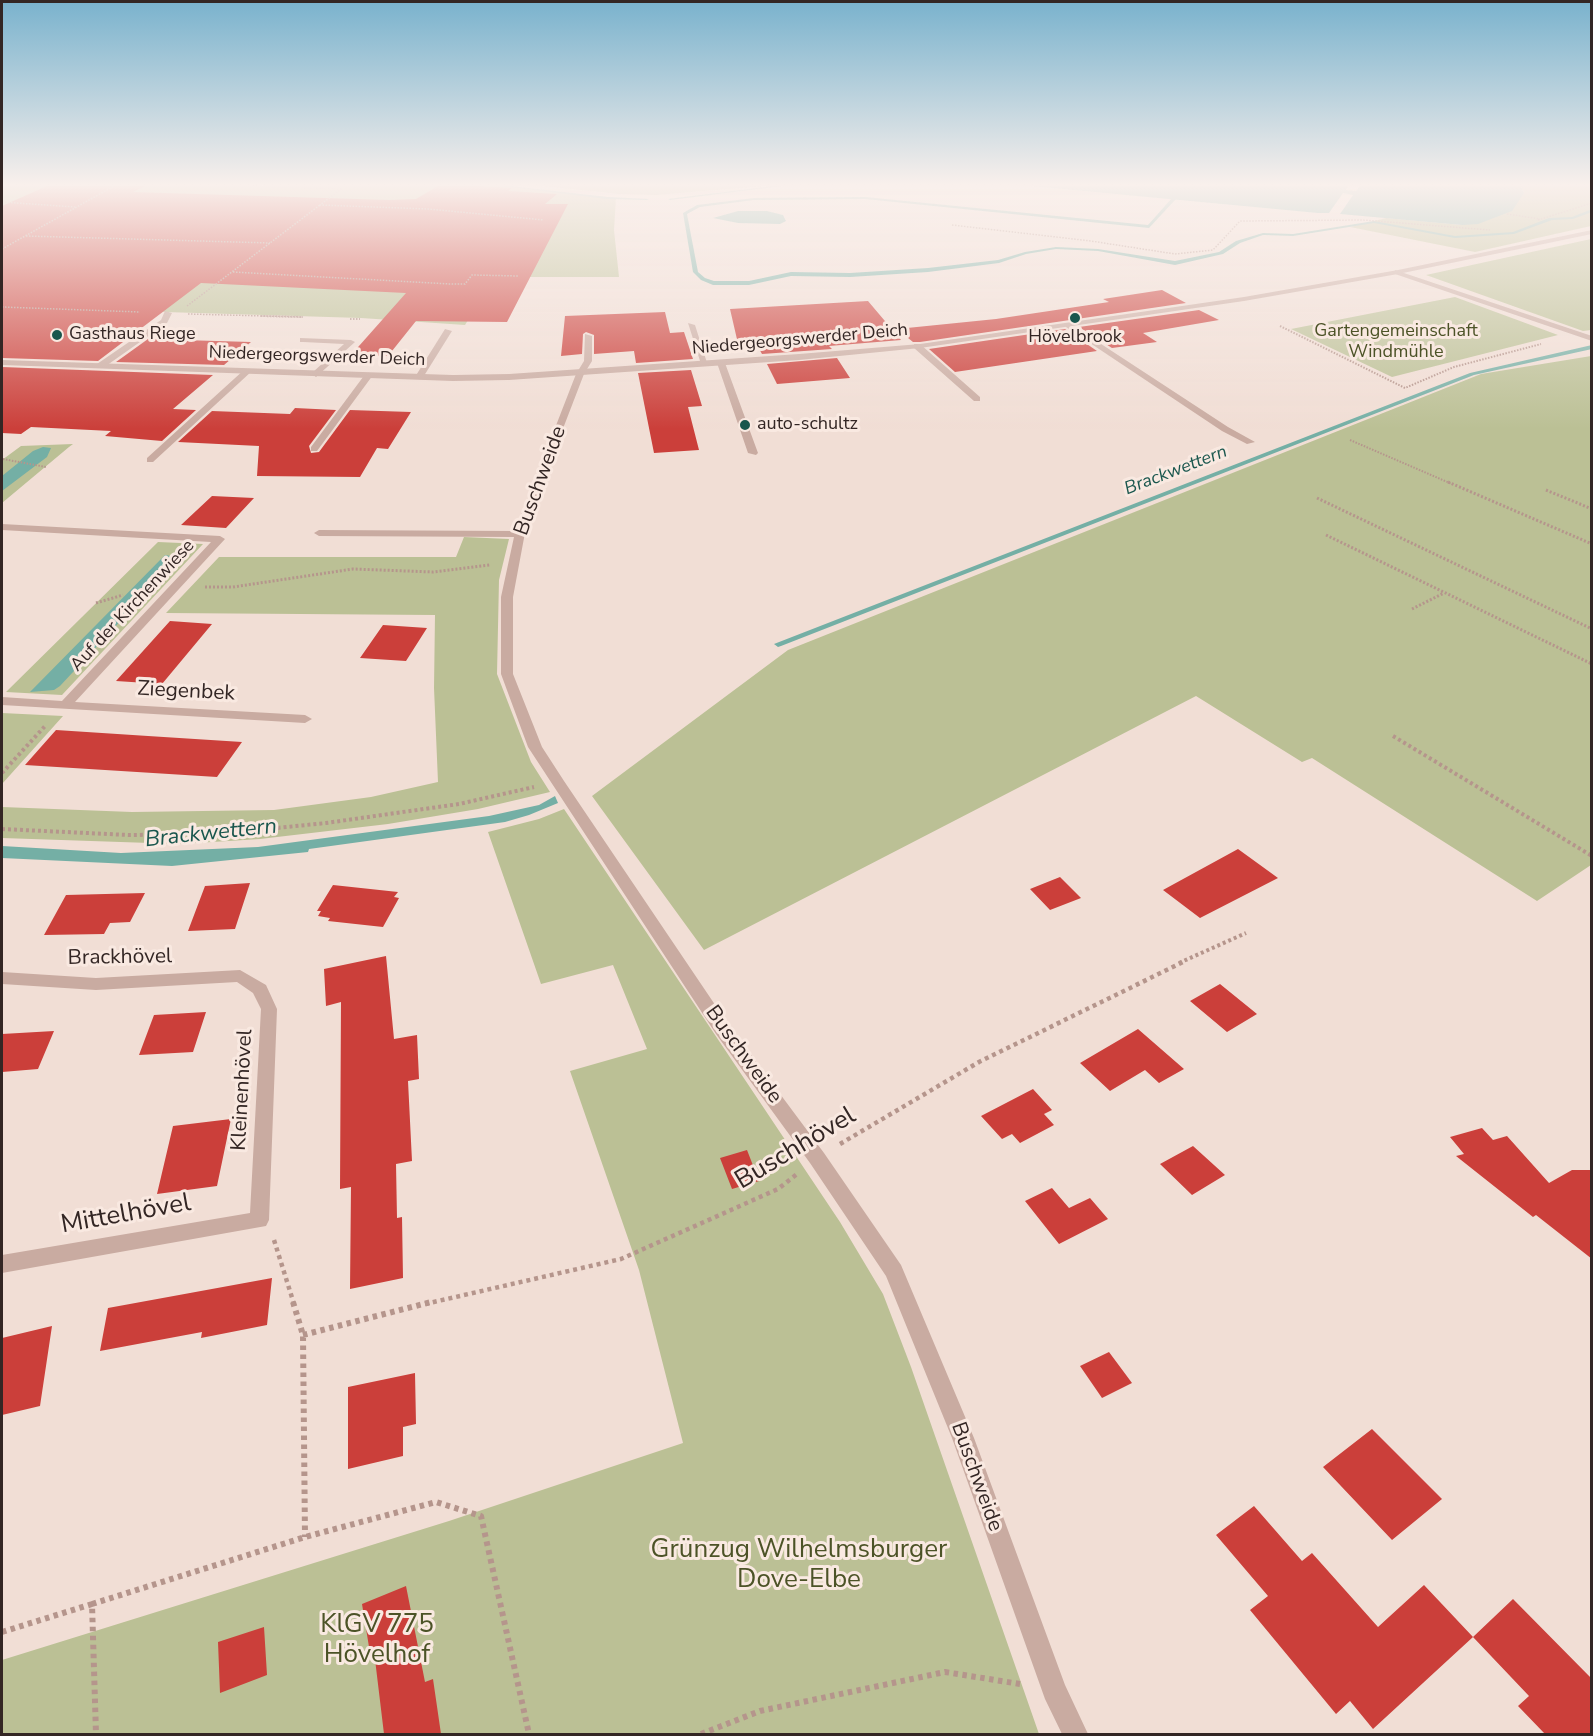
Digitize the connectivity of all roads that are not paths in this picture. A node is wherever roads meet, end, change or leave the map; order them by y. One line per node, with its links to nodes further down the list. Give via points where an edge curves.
1 (1422, 267): 2 (street, Niedergeorgswerder Deich)
2 (1398, 272): 5 (street, Niedergeorgswerder Deich); 9 (street)
3 (168, 313): 14 (street, via 164,321)
4 (691, 325): 13 (street)
5 (1069, 325): 10 (street, Niedergeorgswerder Deich); 21 (street)
6 (448, 331): 19 (street)
7 (588, 336): 17 (street, Buschweide, via 588,362)
8 (303, 339): 16 (street, via 351,342)
9 (1592, 339)
10 (917, 346): 12 (street, Niedergeorgswerder Deich); 20 (street)
11 (2, 363): 14 (street, Niedergeorgswerder Deich)
12 (721, 363): 13 (street, Niedergeorgswerder Deich); 23 (street)
13 (705, 364): 17 (street, Niedergeorgswerder Deich)
14 (99, 366): 15 (street, Niedergeorgswerder Deich)
15 (248, 371): 16 (street, Niedergeorgswerder Deich); 24 (street)
16 (316, 374): 18 (street, Niedergeorgswerder Deich)
17 (580, 374): 19 (street, Niedergeorgswerder Deich); 27 (street, Buschweide)
18 (369, 375): 19 (street, Niedergeorgswerder Deich); 22 (street)
19 (418, 376)
20 (977, 399)
21 (1250, 442)
22 (314, 449)
23 (753, 453)
24 (150, 460)
25 (2, 527): 29 (street, Auf der Kirchenwiese, via 220,539)
26 (319, 533): 27 (street)
27 (520, 534): 35 (street, Buschweide, via 507,597 507,674 535,747 722,1029 818,1158 894,1271 963,1438 1054,1690)
28 (2, 701): 29 (street)
29 (65, 705): 30 (street, Ziegenbek)
30 (305, 719)
31 (240, 976): 32 (street, Brackhövel, via 96,984); 33 (street, Kleinenhövel, via 260,989 269,1009)
32 (2, 978)
33 (260, 1220): 34 (street, Mittelhövel)
34 (2, 1264)
35 (1075, 1734)

